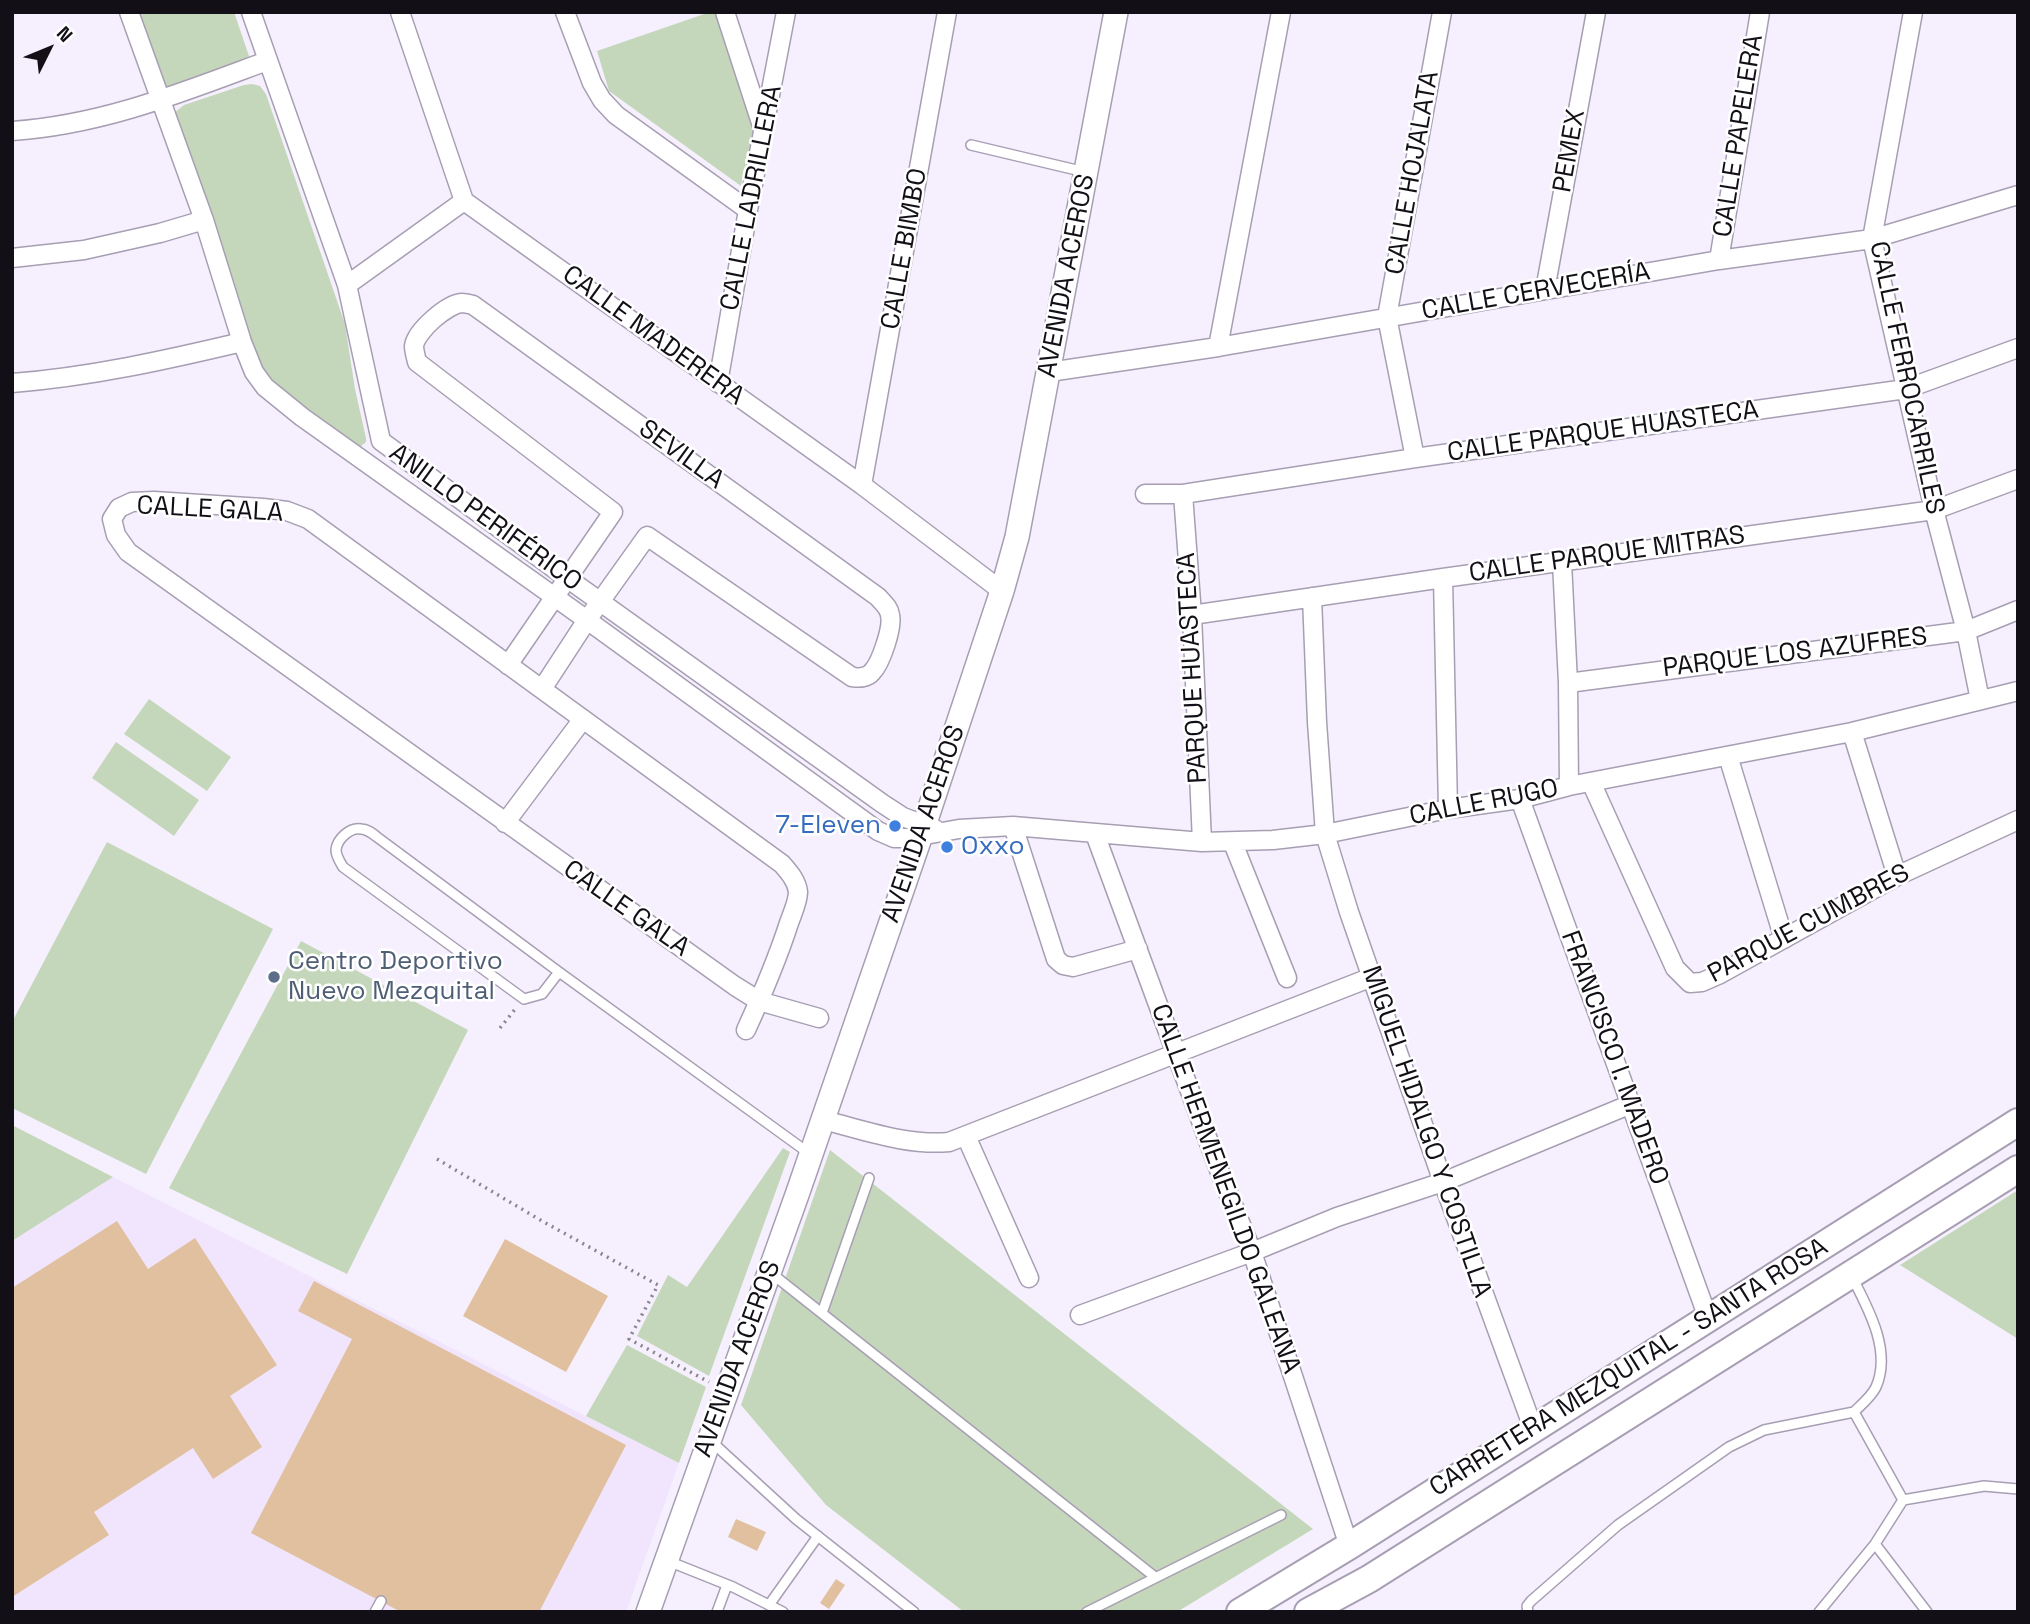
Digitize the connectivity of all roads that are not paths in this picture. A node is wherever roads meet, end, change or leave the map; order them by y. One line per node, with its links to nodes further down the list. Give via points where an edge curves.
1 (129, 12): 15 (street, ANILLO PERIFÉRICO)
2 (251, 12): 14 (street, ANILLO PERIFÉRICO)
3 (400, 12): 21 (street)
4 (565, 12): 22 (street, via 592,83 609,107)
5 (725, 12): 17 (street)
6 (786, 12): 17 (street, CALLE LADRILLERA)
7 (947, 12): 41 (street, CALLE BIMBO)
8 (1116, 12): 19 (street, AVENIDA ACEROS)
9 (1281, 12): 31 (street)
10 (1442, 12): 29 (street, CALLE HOJALATA)
11 (1596, 12): 28 (street, PEMEX)
12 (1760, 12): 26 (street, CALLE PAPELERA)
13 (1913, 12): 24 (street, CALLE FERROCARRILES)
14 (267, 61): 15 (street); 27 (street, ANILLO PERIFÉRICO)
15 (162, 100): 16 (street, via 108,116); 23 (street, ANILLO PERIFÉRICO)
16 (12, 131)
17 (764, 132): 22 (street, CALLE LADRILLERA)
18 (971, 145): 19 (lane)
19 (1086, 172): 33 (street, AVENIDA ACEROS)
20 (2018, 195): 24 (street, CALLE CERVECERÍA)
21 (464, 201): 27 (street); 35 (street, CALLE MADERERA)
22 (748, 210): 35 (street, CALLE LADRILLERA)
23 (204, 220): 25 (street, via 84,250); 30 (street, ANILLO PERIFÉRICO)
24 (1872, 239): 26 (street, CALLE CERVECERÍA); 36 (street, CALLE FERROCARRILES)
25 (12, 258)
26 (1719, 260): 28 (street, CALLE CERVECERÍA)
27 (347, 285): 37 (street, ANILLO PERIFÉRICO)
28 (1545, 290): 29 (street, CALLE CERVECERÍA)
29 (1387, 317): 31 (street, CALLE CERVECERÍA); 38 (street, CALLE HOJALATA)
30 (242, 342): 34 (street, via 159,361); 39 (street, ANILLO PERIFÉRICO, via 265,387)
31 (1218, 347): 33 (street, CALLE CERVECERÍA)
32 (2018, 348): 36 (street, CALLE PARQUE HUASTECA)
33 (1049, 372): 48 (street, AVENIDA ACEROS)
34 (12, 383)
35 (718, 383): 41 (street, CALLE MADERERA)
36 (1906, 389): 38 (street, CALLE PARQUE HUASTECA); 44 (street, CALLE FERROCARRILES)
37 (381, 441): 39 (street); 46 (street, ANILLO PERIFÉRICO)
38 (1415, 458): 43 (street, CALLE PARQUE HUASTECA)
39 (364, 460): 49 (street, ANILLO PERIFÉRICO)
40 (2018, 479): 44 (street, CALLE PARQUE MITRAS)
41 (862, 485): 48 (street, CALLE MADERERA)
42 (1145, 494): 43 (street, CALLE PARQUE HUASTECA)
43 (1183, 494): 53 (street, PARQUE HUASTECA)
44 (1934, 510): 45 (street, CALLE PARQUE MITRAS); 55 (street, CALLE FERROCARRILES)
45 (1562, 562): 47 (street, CALLE PARQUE MITRAS); 57 (street)
46 (567, 578): 49 (street); 51 (street, ANILLO PERIFÉRICO); 51 (street, SEVILLA, via 613,512 417,362 417,336 453,305 473,305 878,597 888,607 890,631 871,674 852,677 647,536)
47 (1443, 578): 50 (street, CALLE PARQUE MITRAS); 69 (street)
48 (1002, 591): 73 (street, AVENIDA ACEROS)
49 (554, 596): 54 (street, ANILLO PERIFÉRICO); 56 (street)
50 (1312, 597): 53 (street, CALLE PARQUE MITRAS); 75 (street, MIGUEL HIDALGO Y COSTILLA)
51 (601, 602): 54 (street); 64 (street, ANILLO PERIFÉRICO)
52 (2018, 610): 55 (street, PARQUE LOS AZUFRES)
53 (1192, 615): 76 (street, PARQUE HUASTECA)
54 (587, 620): 58 (street); 65 (street, ANILLO PERIFÉRICO)
55 (1966, 631): 57 (street, PARQUE LOS AZUFRES); 60 (street, CALLE FERROCARRILES)
56 (508, 665): 58 (street, CALLE GALA); 71 (street, CALLE GALA, via 308,519 287,511 132,502 119,508 112,519 128,552)
57 (1568, 682): 67 (street)
58 (542, 689): 61 (street, CALLE GALA)
59 (2018, 691): 60 (street, CALLE RUGO)
60 (1980, 700): 62 (street, CALLE RUGO)
61 (583, 719): 71 (street); 84 (street, CALLE GALA, via 782,864 794,878 796,904)
62 (1852, 732): 63 (street, CALLE RUGO); 78 (street)
63 (1728, 756): 66 (street, CALLE RUGO); 79 (street)
64 (821, 758): 65 (street); 73 (street, ANILLO PERIFÉRICO)
65 (808, 778): 73 (street, ANILLO PERIFÉRICO, via 878,831 894,838)
66 (1591, 782): 67 (street, CALLE RUGO); 79 (street, PARQUE CUMBRES, via 1675,968 1690,983 1702,982)
67 (1569, 786): 68 (street, CALLE RUGO)
68 (1520, 799): 69 (street, CALLE RUGO); 88 (street, FRANCISCO I. MADERO)
69 (1448, 809): 75 (street, CALLE RUGO)
70 (2018, 820): 78 (street, PARQUE CUMBRES)
71 (505, 822): 84 (street, CALLE GALA)
72 (1013, 826): 73 (street, CALLE RUGO); 74 (street, CALLE RUGO); 80 (street, via 1056,959 1073,967)
73 (929, 831): 89 (street, AVENIDA ACEROS)
74 (1095, 834): 76 (street, CALLE RUGO); 80 (street, CALLE HERMENEGILDO GALEANA)
75 (1325, 834): 77 (street, CALLE RUGO); 82 (street, MIGUEL HIDALGO Y COSTILLA)
76 (1202, 842): 77 (street, CALLE RUGO)
77 (1233, 843): 83 (street)
78 (1896, 876): 79 (street, PARQUE CUMBRES)
79 (1784, 939)
80 (1138, 949): 87 (street, CALLE HERMENEGILDO GALEANA)
81 (559, 972): 81 (lane, via 371,832 355,829 340,840 336,849 343,867 524,999 542,994); 92 (lane)
82 (1372, 977): 87 (street); 95 (street, MIGUEL HIDALGO Y COSTILLA)
83 (1287, 978)
84 (759, 1001): 85 (street, CALLE GALA); 86 (street, CALLE GALA)
85 (819, 1018)
86 (746, 1030)
87 (1177, 1054): 91 (street); 96 (street, CALLE HERMENEGILDO GALEANA)
88 (1631, 1104): 95 (street); 102 (street, FRANCISCO I. MADERO)
89 (823, 1119): 91 (street, via 912,1142 949,1142); 92 (street, AVENIDA ACEROS)
90 (2018, 1122): 102 (main road, CARRETERA MEZQUITAL - SANTA ROSA)
91 (966, 1136): 99 (street)
92 (810, 1154): 97 (street, AVENIDA ACEROS)
93 (2018, 1168): 98 (main road, CARRETERA MEZQUITAL - SANTA ROSA)
94 (869, 1178): 100 (lane)
95 (1443, 1182): 96 (street, via 1337,1217); 104 (street, MIGUEL HIDALGO Y COSTILLA)
96 (1252, 1252): 101 (street); 111 (street, CALLE HERMENEGILDO GALEANA)
97 (769, 1272): 100 (lane); 105 (street, AVENIDA ACEROS)
98 (1850, 1274): 103 (lane, via 1880,1343 1875,1388); 124 (main road, CARRETERA MEZQUITAL - SANTA ROSA, via 1392,1564)
99 (1029, 1278)
100 (822, 1312): 113 (lane)
101 (1080, 1315)
102 (1708, 1318): 104 (main road, CARRETERA MEZQUITAL - SANTA ROSA)
103 (1854, 1412): 107 (lane); 125 (lane, via 1764,1430 1730,1447 1618,1525 1531,1601)
104 (1533, 1429): 111 (main road, CARRETERA MEZQUITAL - SANTA ROSA)
105 (709, 1439): 109 (lane); 112 (street, AVENIDA ACEROS)
106 (2018, 1489): 107 (lane, via 1984,1486)
107 (1903, 1500): 110 (lane)
108 (1281, 1515): 113 (lane)
109 (818, 1536): 116 (lane); 121 (lane)
110 (1875, 1544): 126 (lane); 127 (lane)
111 (1349, 1546): 123 (main road, CARRETERA MEZQUITAL - SANTA ROSA)
112 (666, 1560): 114 (lane); 118 (street, AVENIDA ACEROS)
113 (1155, 1577): 122 (lane)
114 (727, 1585): 116 (lane); 119 (lane)
115 (381, 1601): 117 (lane)
116 (769, 1605): 120 (lane)
117 (375, 1612)
118 (648, 1612)
119 (717, 1612)
120 (783, 1612)
121 (915, 1612)
122 (1087, 1612)
123 (1240, 1612)
124 (1308, 1612)
125 (1528, 1612)
126 (1819, 1612)
127 (1927, 1612)

